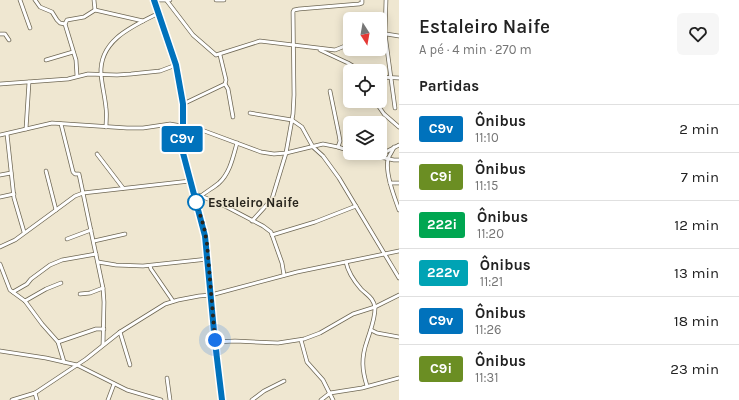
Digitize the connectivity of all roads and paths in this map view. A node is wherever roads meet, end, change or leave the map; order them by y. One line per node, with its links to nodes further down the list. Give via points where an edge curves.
1 (20, 0): 15 (street)
2 (35, 0): 14 (street, via 40,7 52,12 57,20)
3 (94, 0): 10 (street)
4 (155, 0): 5 (street); 12 (street)
5 (169, 0): 25 (street, via 193,35 216,56)
6 (216, 0): 7 (street)
7 (224, 0)
8 (362, 0): 20 (street, via 359,4 294,10)
9 (386, 0): 11 (street)
10 (95, 10): 13 (street); 14 (street, via 84,17 67,20)
11 (386, 12)
12 (159, 13): 13 (street); 28 (street)
13 (143, 22): 29 (street, via 114,39 101,62)
14 (65, 24): 23 (street)
15 (30, 28)
16 (0, 34): 19 (street, via 5,34)
17 (387, 34): 18 (street)
18 (399, 36)
19 (9, 40)
20 (294, 46): 22 (street); 25 (street, via 260,41); 43 (street)
21 (343, 47): 22 (street, via 335,50)
22 (317, 49): 27 (street)
23 (73, 52): 26 (street); 30 (street)
24 (387, 52): 32 (street)
25 (220, 55): 36 (street)
26 (46, 60)
27 (351, 64)
28 (176, 65): 29 (street, via 160,71); 38 (street)
29 (101, 74): 30 (street); 46 (street)
30 (77, 76): 34 (street)
31 (387, 78): 32 (street)
32 (390, 78): 33 (street); 40 (street)
33 (399, 78)
34 (29, 82): 35 (street); 48 (street)
35 (0, 84)
36 (225, 84): 38 (street); 42 (street)
37 (330, 91): 54 (street, via 339,135)
38 (183, 104): 45 (street)
39 (380, 108): 47 (street)
40 (395, 108)
41 (250, 113): 43 (street)
42 (233, 117)
43 (292, 120): 53 (street, via 302,127); 59 (street)
44 (61, 124): 46 (street); 48 (street, via 52,123); 69 (street, via 73,172 79,174)
45 (182, 126): 46 (street, via 170,124 143,128); 51 (street, via 199,129); 65 (street, via 183,153)
46 (106, 127)
47 (399, 127)
48 (26, 129): 49 (street)
49 (7, 134): 50 (street); 63 (street)
50 (0, 135)
51 (237, 143): 59 (street, via 261,152); 72 (street, via 224,176 219,183)
52 (399, 145): 55 (street)
53 (313, 147): 54 (street, via 323,144); 59 (street); 74 (street, via 323,156)
54 (338, 147): 56 (street)
55 (394, 147): 57 (street); 60 (street)
56 (343, 149)
57 (387, 151)
58 (97, 154): 68 (street)
59 (286, 154): 77 (street, via 272,199)
60 (388, 158): 61 (street); 66 (street)
61 (399, 160)
62 (46, 171): 75 (street)
63 (11, 173): 64 (street); 71 (street)
64 (0, 175)
65 (190, 181): 68 (street); 70 (street)
66 (390, 183): 67 (street); 76 (street)
67 (399, 183)
68 (123, 188): 69 (street)
69 (83, 193): 75 (street); 78 (street)
70 (193, 193): 72 (street); 88 (street, via 204,227)
71 (14, 194): 73 (street); 79 (street)
72 (201, 196): 77 (street)
73 (0, 197)
74 (356, 206): 81 (street); 87 (street)
75 (56, 210): 79 (street)
76 (399, 210)
77 (252, 221): 81 (street, via 263,226)
78 (91, 230): 82 (street); 83 (street)
79 (24, 232): 84 (street, via 15,240)
80 (125, 234): 83 (street)
81 (272, 235): 93 (street)
82 (67, 239)
83 (94, 241): 86 (street)
84 (0, 247)
85 (399, 252): 87 (street)
86 (96, 254): 89 (street); 97 (street, via 62,260 50,265)
87 (385, 255): 90 (street); 94 (street)
88 (208, 259): 92 (street); 99 (street)
89 (98, 262): 92 (street); 96 (street)
90 (346, 262): 93 (street); 103 (street, via 348,270)
91 (0, 264): 97 (street, via 10,290)
92 (150, 266): 102 (street)
93 (284, 275): 99 (street)
94 (399, 278)
95 (60, 283): 101 (street)
96 (103, 288): 98 (street); 104 (street)
97 (14, 292): 101 (street)
98 (80, 294)
99 (211, 295): 102 (street); 110 (street)
100 (399, 295): 103 (street)
101 (25, 301): 109 (street)
102 (173, 301): 106 (street)
103 (375, 306): 105 (street); 108 (street)
104 (104, 328): 109 (street); 111 (street)
105 (371, 330): 107 (street); 120 (street, via 362,357)
106 (120, 332): 111 (street); 115 (street)
107 (399, 337)
108 (301, 340): 110 (street, via 278,343); 121 (street, via 307,362 323,380)
109 (58, 342): 113 (street)
110 (215, 342): 129 (street)
111 (103, 345): 114 (street)
112 (0, 351): 113 (street)
113 (64, 362): 114 (street)
114 (77, 365): 119 (street); 123 (street)
115 (130, 365)
116 (167, 378): 128 (street)
117 (399, 378): 120 (street)
118 (284, 381): 130 (street)
119 (114, 384): 122 (street); 126 (street)
120 (367, 386): 121 (street)
121 (330, 393): 131 (street); 132 (street)
122 (142, 394): 124 (street); 127 (street)
123 (35, 397): 125 (street)
124 (142, 399)
125 (12, 400)
126 (108, 400)
127 (161, 400)
128 (170, 400)
129 (222, 400)
130 (252, 400)
131 (321, 400)
132 (333, 400)

